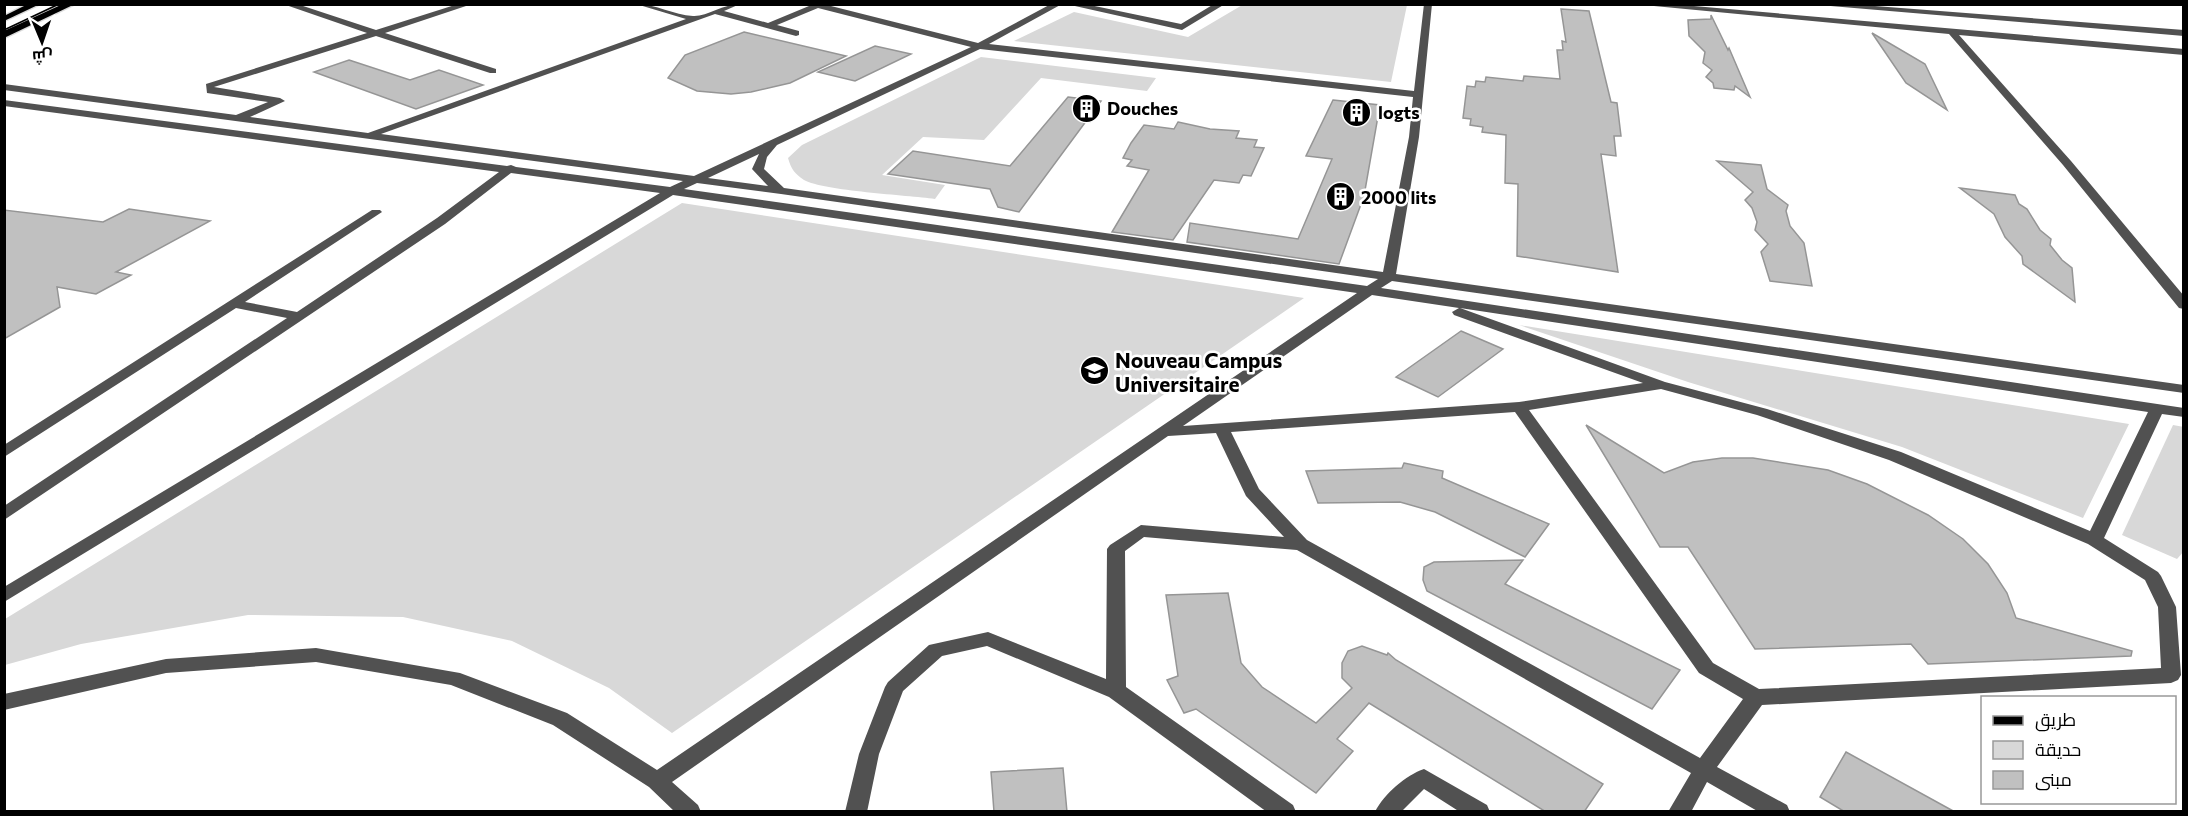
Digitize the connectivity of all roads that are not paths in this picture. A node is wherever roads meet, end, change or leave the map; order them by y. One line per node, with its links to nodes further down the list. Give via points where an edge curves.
1 (36, 4): 15 (main road)
2 (71, 4): 22 (main road)
3 (287, 4): 19 (lane)
4 (468, 4): 19 (lane)
5 (640, 4): 16 (lane)
6 (736, 4): 14 (lane)
7 (1058, 4): 23 (lane)
8 (1070, 4): 9 (lane, via 1182,27)
9 (1221, 4)
10 (1428, 4): 27 (lane)
11 (1637, 4): 18 (lane)
12 (1811, 4): 21 (lane)
13 (814, 5): 17 (lane); 23 (lane)
14 (716, 12): 16 (lane); 17 (lane)
15 (4, 19)
16 (695, 20): 30 (lane)
17 (768, 26): 20 (lane)
18 (1951, 31): 24 (lane); 42 (lane)
19 (377, 33): 25 (lane); 29 (lane, via 208,86 210,91 280,101)
20 (796, 33)
21 (2184, 33)
22 (4, 35)
23 (979, 46): 27 (lane); 31 (lane)
24 (2184, 52)
25 (493, 71)
26 (4, 87): 29 (lane)
27 (1417, 94): 38 (lane, via 1414,137)
28 (4, 102): 33 (lane)
29 (236, 119): 30 (lane)
30 (369, 135): 32 (lane)
31 (774, 141): 34 (lane); 36 (lane, via 758,169)
32 (529, 157): 33 (lane); 34 (lane)
33 (509, 170): 35 (lane); 43 (lane, via 441,221)
34 (694, 179): 35 (lane); 36 (lane)
35 (671, 191): 39 (lane); 55 (lane)
36 (781, 191): 38 (lane)
37 (376, 212): 41 (lane)
38 (1389, 277): 39 (lane); 45 (lane)
39 (1368, 292): 40 (lane); 50 (lane)
40 (1428, 301): 44 (lane); 47 (lane)
41 (233, 304): 43 (lane); 51 (lane)
42 (2184, 305)
43 (298, 316): 52 (lane)
44 (1661, 385): 46 (lane); 53 (lane, via 1762,412 1895,456)
45 (2184, 389)
46 (1519, 407): 49 (lane); 57 (lane, via 1706,668)
47 (2157, 410): 48 (lane); 53 (lane)
48 (2184, 413)
49 (1221, 428): 50 (lane); 54 (lane, via 1252,492)
50 (1164, 432): 60 (lane)
51 (4, 452)
52 (4, 514)
53 (2094, 540): 57 (lane, via 2152,576 2166,607 2171,675)
54 (1301, 544): 56 (lane, via 1141,531 1116,549); 59 (lane)
55 (4, 596)
56 (1116, 691): 62 (lane, via 988,639 936,650 895,687 869,754); 63 (lane)
57 (1756, 697): 59 (lane)
58 (4, 702): 60 (lane, via 166,666 316,655 453,678 560,720)
59 (1704, 769): 66 (lane); 67 (lane)
60 (657, 782): 61 (lane)
61 (690, 812)
62 (856, 812)
63 (1284, 812)
64 (1386, 812): 65 (lane, via 1424,778)
65 (1479, 812)
66 (1679, 812)
67 (1779, 812)

